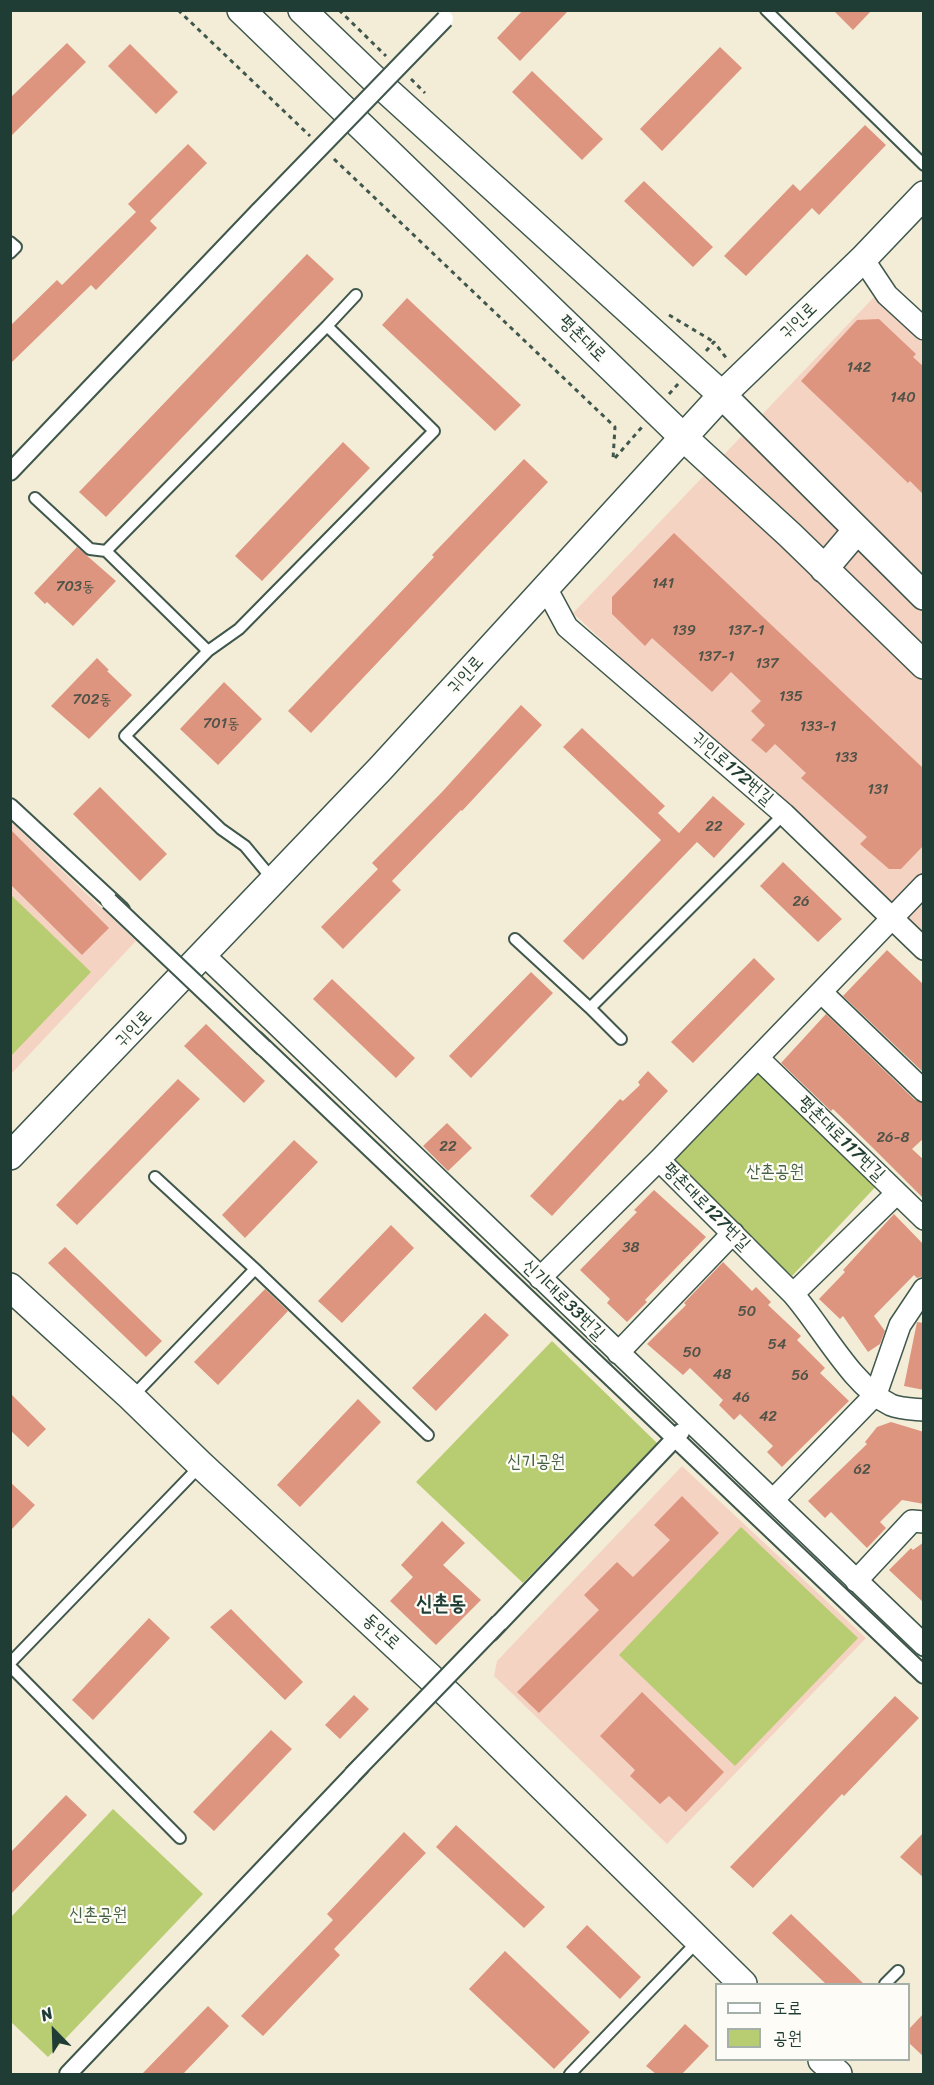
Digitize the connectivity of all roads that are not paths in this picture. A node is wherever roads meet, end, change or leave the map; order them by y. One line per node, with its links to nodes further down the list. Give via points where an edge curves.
1 (242, 10): 14 (street, 평촌대로)
2 (302, 10): 13 (street)
3 (766, 10): 5 (lane)
4 (445, 19): 15 (street, bridge)
5 (924, 165)
6 (924, 195): 9 (street, 귀인로)
7 (10, 242): 8 (lane, via 16,247)
8 (10, 253)
9 (863, 259): 12 (street, via 887,295); 13 (street, 귀인로)
10 (356, 295): 11 (lane)
11 (327, 326): 18 (lane); 22 (lane, via 434,431 239,629)
12 (924, 329)
13 (722, 395): 14 (street, 귀인로); 17 (street)
14 (683, 437): 19 (street, 평촌대로); 20 (street, 귀인로)
15 (10, 471)
16 (35, 498): 18 (lane, via 90,549)
17 (857, 530): 19 (street); 21 (street)
18 (106, 551): 22 (lane)
19 (824, 569): 23 (street, 평촌대로)
20 (546, 588): 25 (street, 귀인로172번길, via 567,627); 26 (street, 귀인로)
21 (924, 596)
22 (208, 651): 26 (lane, via 125,736 221,829 245,846)
23 (924, 665)
24 (10, 807): 28 (street)
25 (784, 814): 29 (street, 귀인로172번길); 36 (lane)
26 (274, 881): 33 (street, 귀인로)
27 (924, 885): 29 (street, 평촌대로127번길)
28 (110, 901): 30 (street); 38 (street, bridge)
29 (891, 918): 32 (street, 귀인로172번길); 34 (street, 평촌대로127번길)
30 (156, 939)
31 (514, 939): 36 (lane)
32 (924, 949)
33 (204, 955): 41 (street, 귀인로); 48 (street, 신기대로33번길)
34 (822, 993): 39 (street, 평촌대로127번길); 40 (street)
35 (214, 1000): 38 (street)
36 (590, 1008): 37 (lane)
37 (621, 1039)
38 (264, 1048): 58 (street)
39 (758, 1058): 42 (street, 평촌대로127번길); 44 (street, 평촌대로117번길)
40 (924, 1091)
41 (10, 1156)
42 (659, 1160): 46 (street, 평촌대로127번길); 48 (street)
43 (155, 1177): 47 (lane)
44 (897, 1193): 45 (street, 평촌대로117번길); 51 (street)
45 (924, 1219)
46 (732, 1233): 51 (street, 평촌대로127번길); 52 (street)
47 (255, 1269): 54 (lane); 57 (lane)
48 (540, 1278): 52 (street, 신기대로33번길)
49 (10, 1287): 54 (street, 동안로)
50 (924, 1289): 53 (street, via 900,1325)
51 (793, 1294): 53 (street, 평촌대로127번길, via 858,1380)
52 (618, 1353): 56 (street, 신기대로33번길)
53 (876, 1394): 55 (street, 평촌대로127번길, via 892,1405); 60 (street)
54 (132, 1397): 59 (street, 동안로)
55 (924, 1410)
56 (690, 1422): 58 (street); 60 (street, 신기대로33번길)
57 (428, 1435)
58 (675, 1439): 63 (street); 67 (street)
59 (201, 1465): 65 (lane); 71 (street, 동안로, via 449,1695)
60 (773, 1500): 62 (street, 신기대로33번길)
61 (924, 1522): 62 (street, via 912,1521)
62 (856, 1581): 64 (street, 신기대로33번길)
63 (499, 1623): 66 (street); 69 (street, bridge)
64 (924, 1645)
65 (10, 1665): 70 (lane)
66 (458, 1669)
67 (924, 1675)
68 (413, 1711): 69 (street)
69 (352, 1775): 76 (street)
70 (180, 1838)
71 (698, 1941): 73 (street, 동안로); 77 (lane)
72 (898, 1971): 74 (lane)
73 (742, 1983)
74 (886, 1983)
75 (823, 2061): 78 (street)
76 (68, 2074)
77 (570, 2074)
78 (838, 2074)

